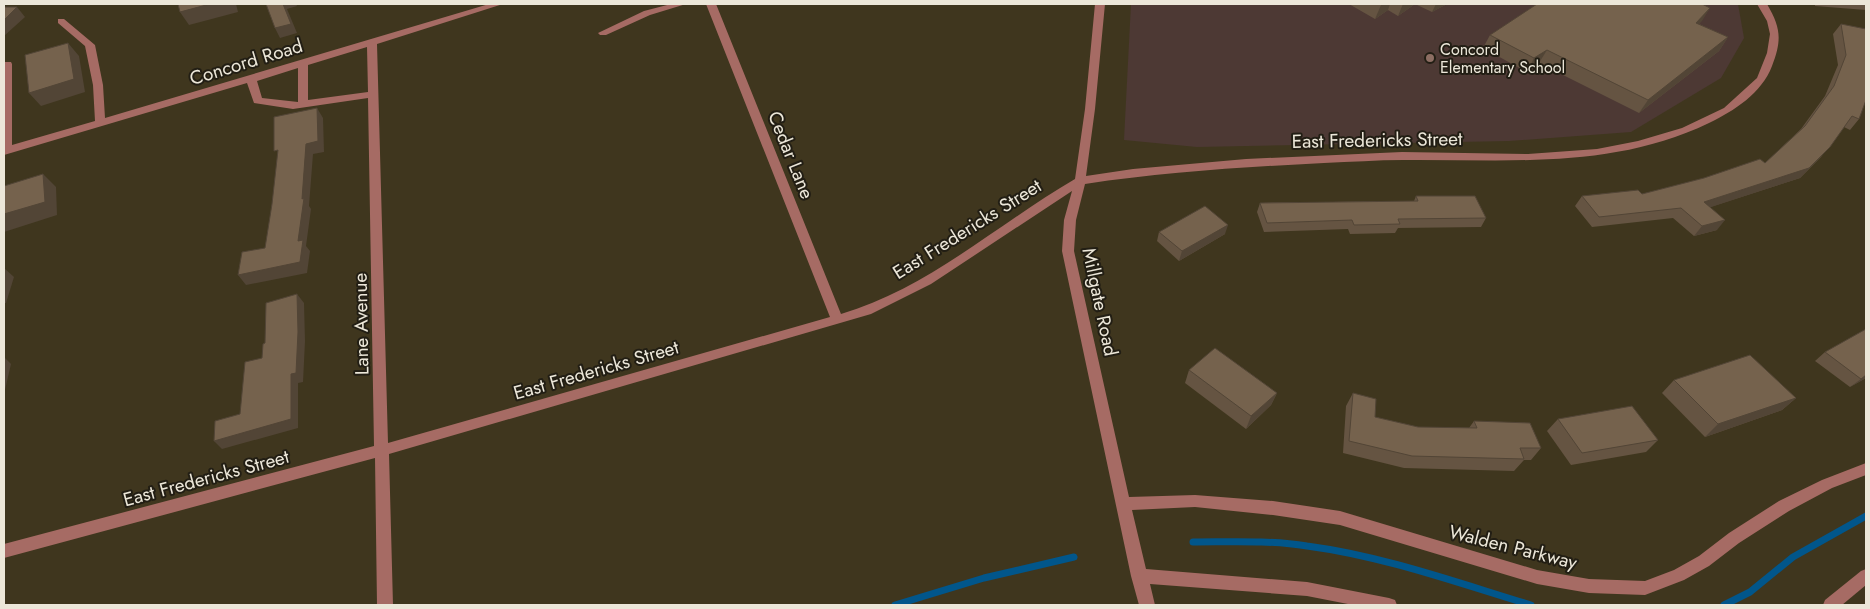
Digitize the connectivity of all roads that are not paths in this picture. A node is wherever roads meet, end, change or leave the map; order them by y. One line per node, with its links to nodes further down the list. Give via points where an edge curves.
1 (498, 4): 8 (street, Concord Road)
2 (680, 4): 7 (street, via 647,13)
3 (712, 4): 17 (street, Cedar Lane)
4 (1100, 4): 16 (street, Millgate Road)
5 (1762, 4): 16 (street, East Fredericks Street, via 1775,34 1762,79 1728,110 1686,130 1640,144 1597,153 1528,158 1402,156 1246,163)
6 (61, 21): 14 (street, via 90,45 98,85)
7 (603, 33)
8 (372, 42): 9 (street, Concord Road); 12 (street, Lane Avenue)
9 (303, 63): 11 (street, Concord Road); 13 (street)
10 (8, 64): 15 (street)
11 (251, 79): 13 (street, via 258,101 293,106); 14 (street, Concord Road)
12 (374, 94): 13 (street); 18 (street, Lane Avenue)
13 (303, 104)
14 (100, 123): 15 (street, Concord Road)
15 (5, 150)
16 (1080, 181): 17 (street, East Fredericks Street, via 927,281 867,311); 20 (street, Millgate Road, via 1070,220 1068,251)
17 (837, 320): 18 (street, East Fredericks Street)
18 (383, 450): 21 (street, East Fredericks Street); 24 (street, Lane Avenue)
19 (1866, 469): 20 (street, Walden Parkway, via 1784,506 1704,561 1645,588 1589,586 1537,577 1340,518 1195,501)
20 (1125, 504): 22 (street, Millgate Road)
21 (4, 551)
22 (1139, 576): 25 (street, Millgate Road); 26 (street, via 1307,589)
23 (1866, 576): 27 (street)
24 (386, 605)
25 (1147, 605)
26 (1389, 605)
27 (1831, 605)

